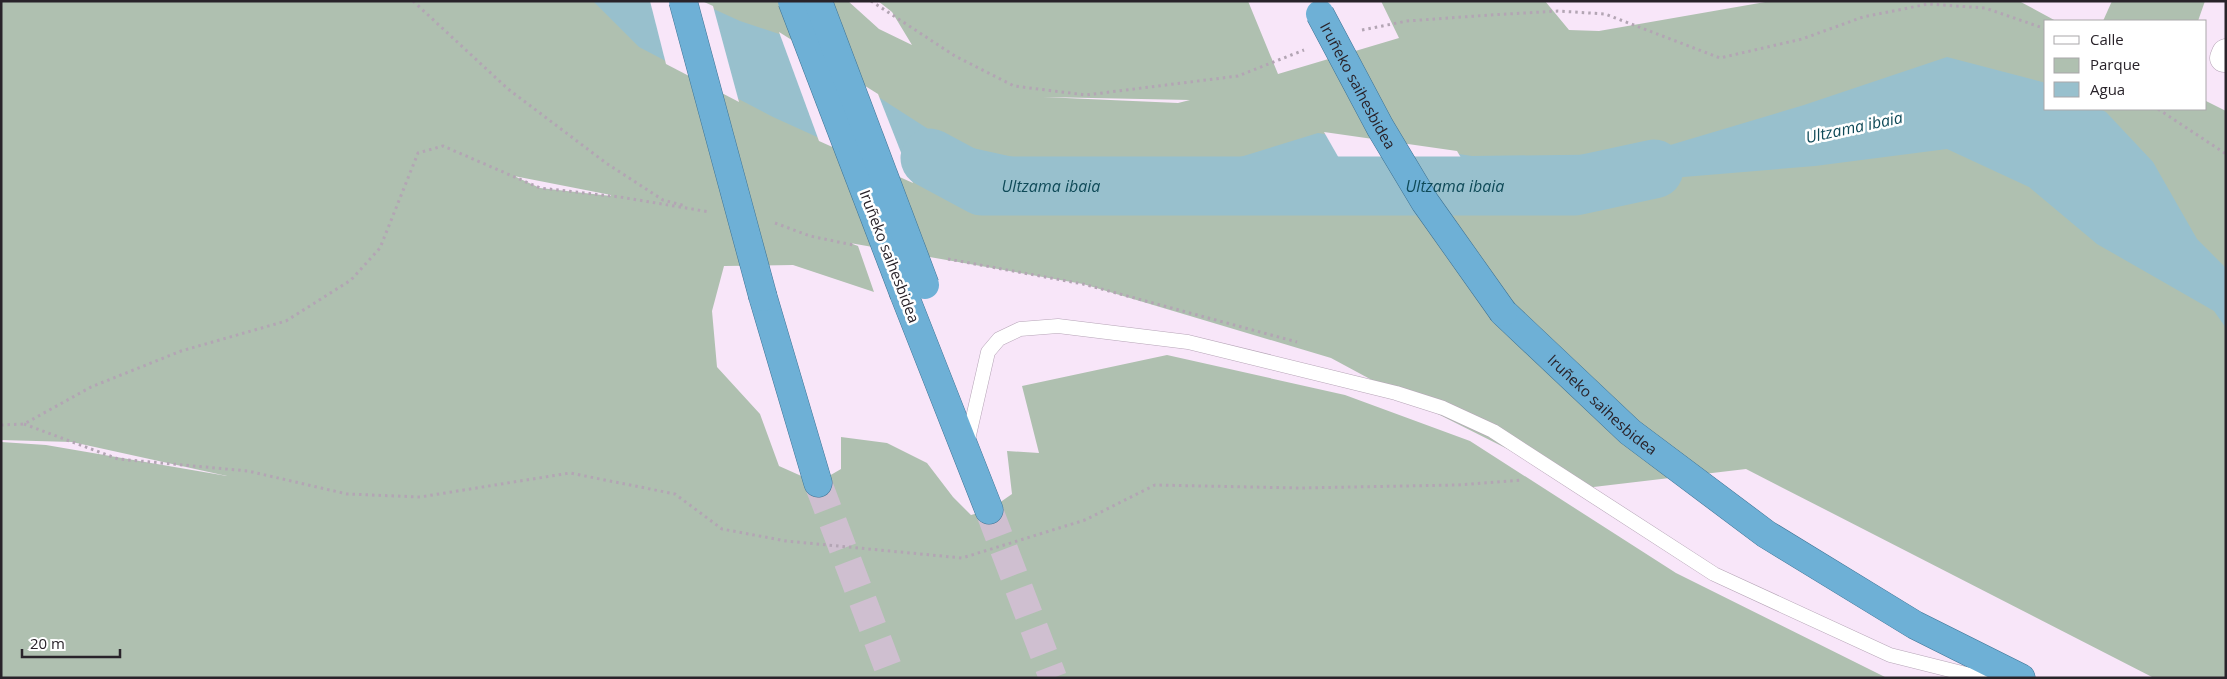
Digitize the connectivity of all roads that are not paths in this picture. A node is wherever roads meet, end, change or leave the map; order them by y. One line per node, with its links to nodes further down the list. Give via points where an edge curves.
1 (683, 1): 7 (highway, bridge, via 762,297)
2 (792, 1): 5 (highway, Iruñeko saihesbidea, bridge)
3 (818, 1): 5 (highway, bridge)
4 (1314, 6): 10 (highway, Iruñeko saihesbidea, bridge, via 1424,202 1503,312 1630,432 1766,534 1915,625)
5 (914, 289): 6 (highway, Iruñeko saihesbidea, via 934,368)
6 (966, 452): 8 (highway, Iruñeko saihesbidea); 9 (lane, via 988,352 999,339 1020,329 1058,326 1188,342 1396,393 1443,408 1493,431 1714,574 1890,655)
7 (818, 483)
8 (989, 510)
9 (1982, 678)
10 (2021, 678)

